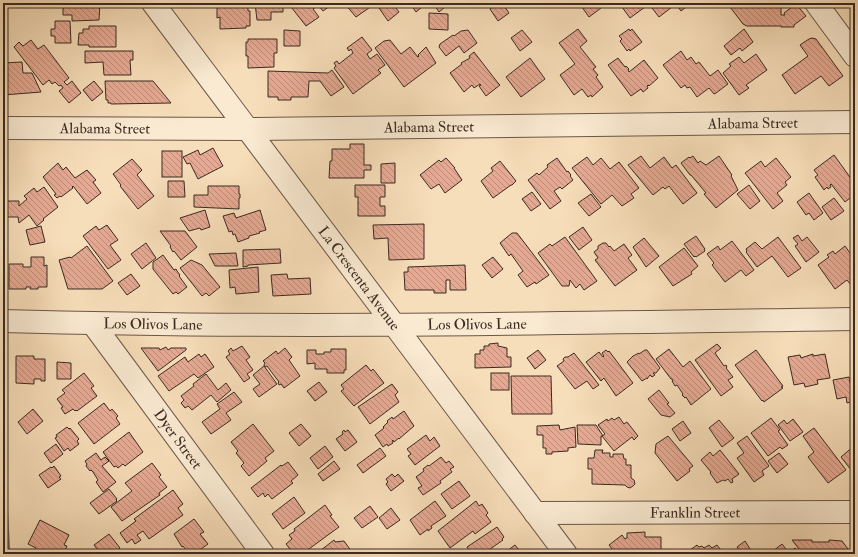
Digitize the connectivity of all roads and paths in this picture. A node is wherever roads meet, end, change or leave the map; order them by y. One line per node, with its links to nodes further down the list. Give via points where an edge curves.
1 (154, 3): 6 (street, La Crescenta Avenue)
2 (816, 3): 3 (street)
3 (855, 56)
4 (855, 122): 6 (street, Alabama Street)
5 (3, 128): 6 (street, Alabama Street)
6 (248, 129): 10 (street, La Crescenta Avenue)
7 (855, 319): 10 (street, Los Olivos Lane)
8 (3, 321): 9 (street, Los Olivos Lane)
9 (93, 324): 10 (street, Los Olivos Lane); 13 (street, Dyer Street)
10 (394, 326): 12 (street, La Crescenta Avenue)
11 (855, 512): 12 (street, Franklin Street)
12 (535, 513): 14 (street, La Crescenta Avenue)
13 (263, 554)
14 (566, 554)

